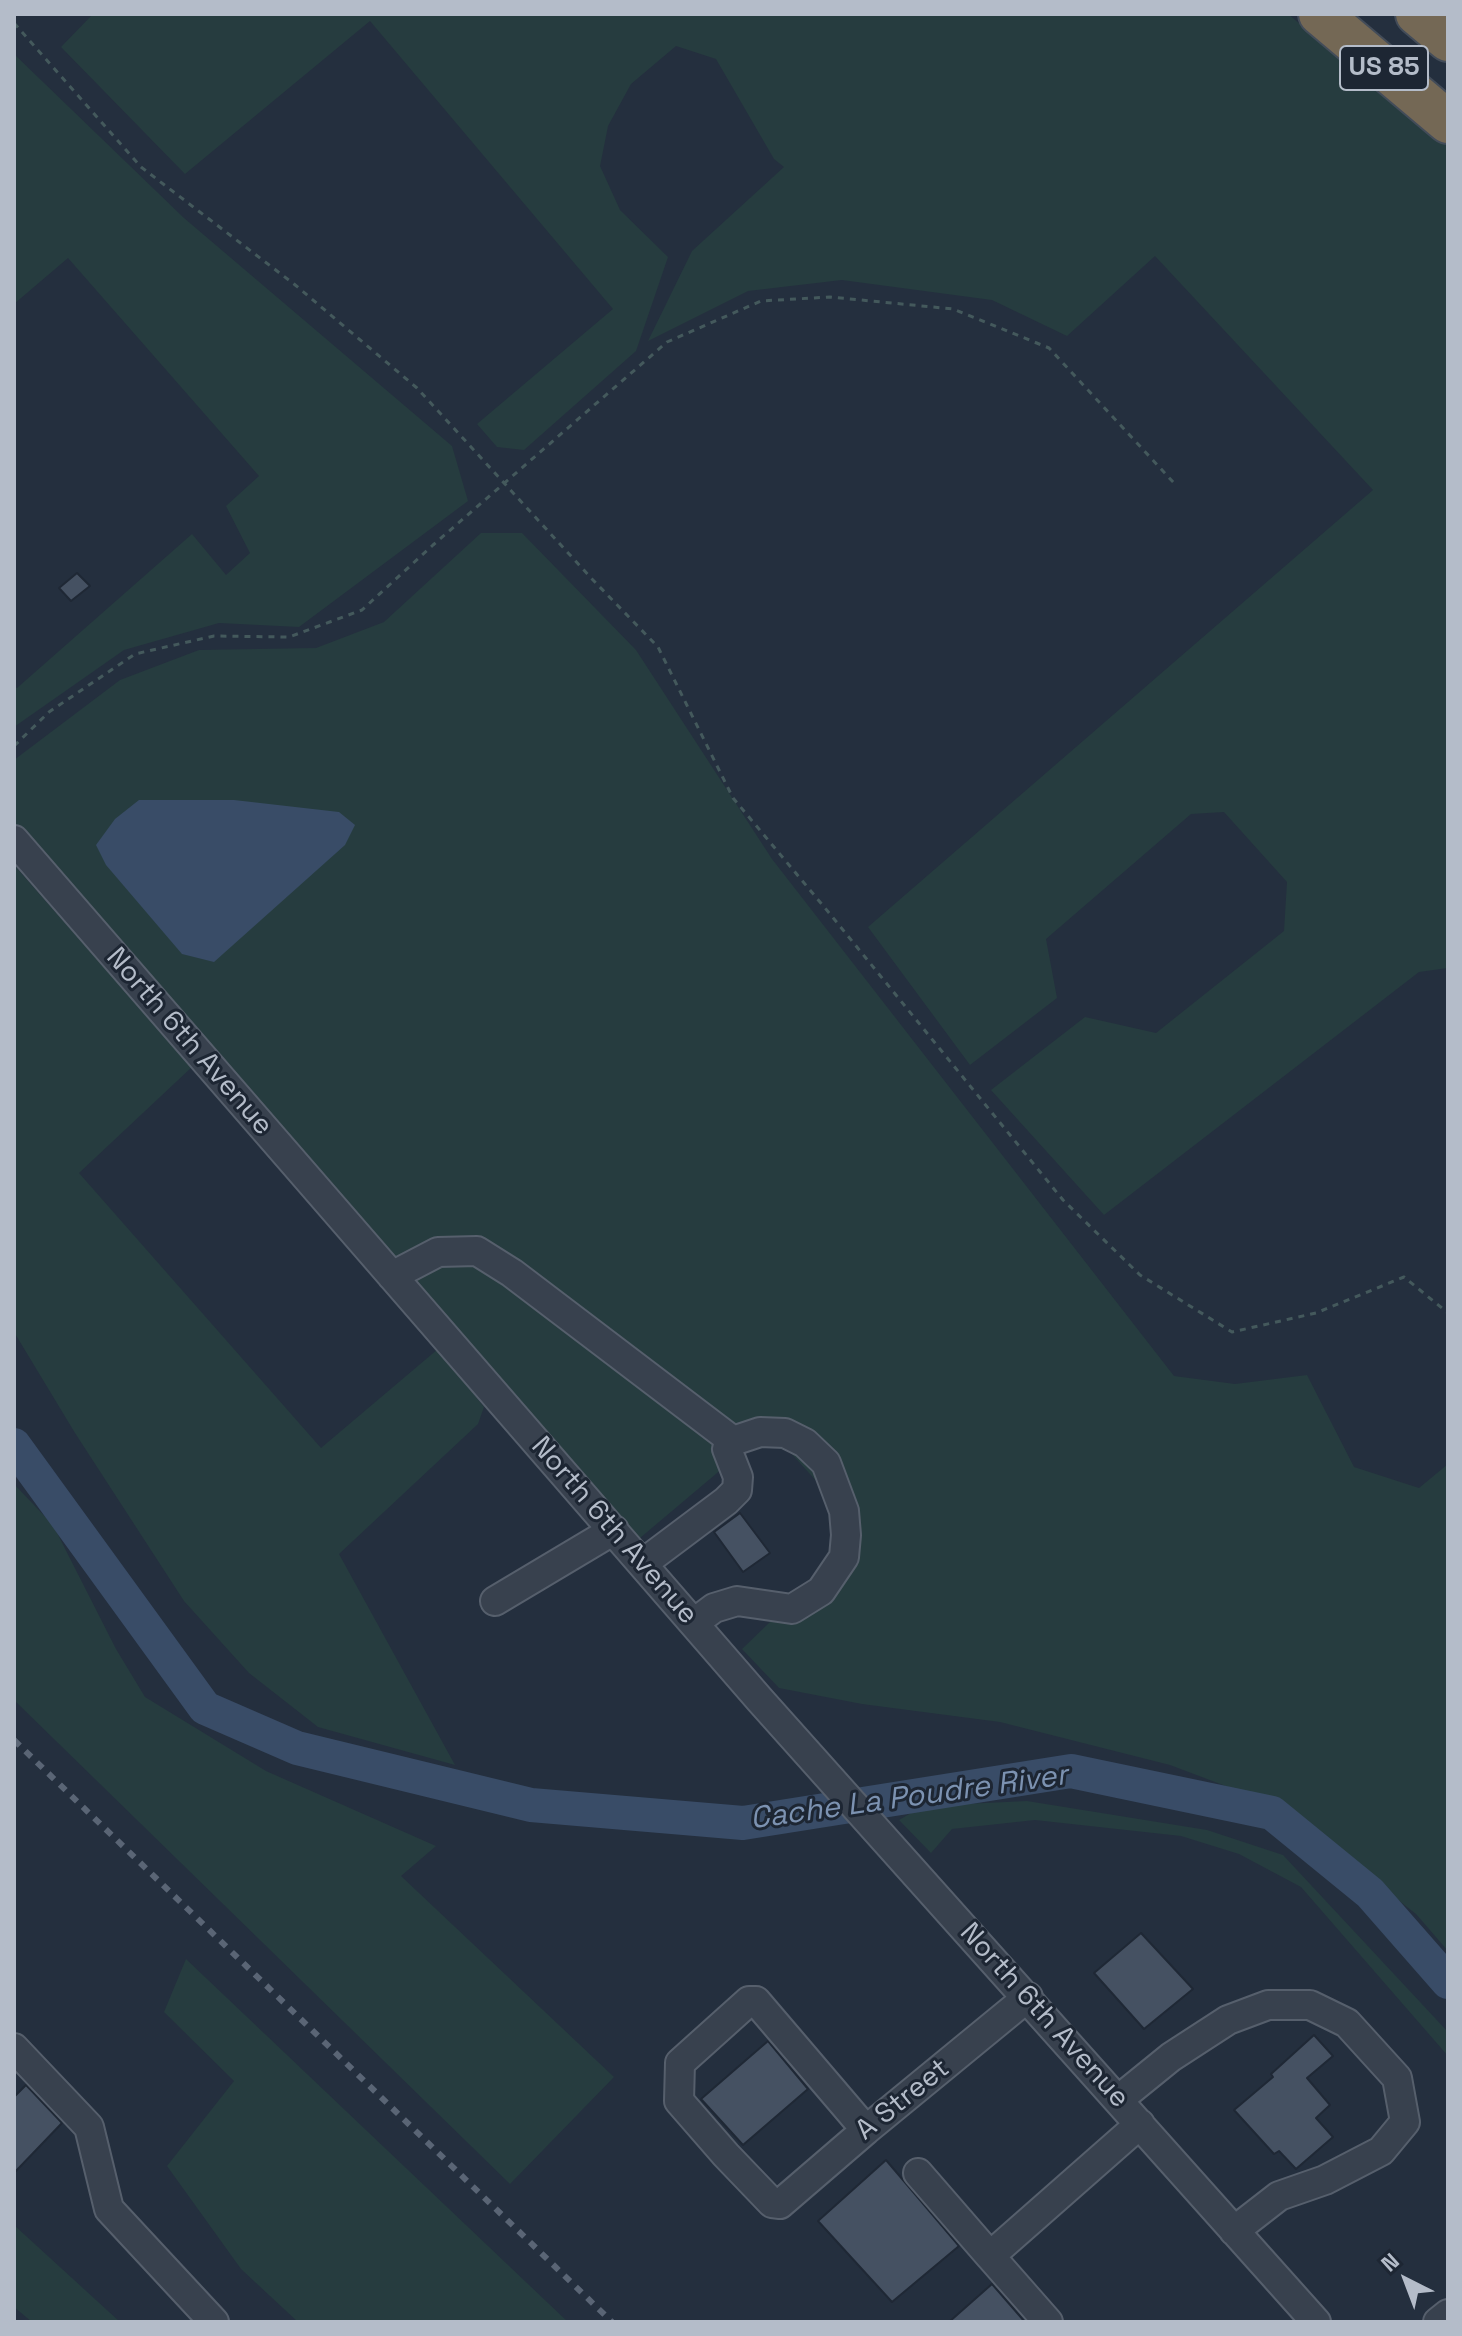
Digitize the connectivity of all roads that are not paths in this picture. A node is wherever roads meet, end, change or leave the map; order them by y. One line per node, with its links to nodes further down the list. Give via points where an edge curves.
1 (1320, 14): 4 (highway, US 85)
2 (1417, 14): 3 (highway, US 85)
3 (1448, 40)
4 (1448, 122)
5 (14, 840): 6 (street, North 6th Avenue)
6 (392, 1276): 7 (street, via 438,1252 477,1251); 8 (street, North 6th Avenue)
7 (733, 1441): 9 (street, via 727,1449 738,1477 737,1490); 11 (street, via 760,1432 785,1433 826,1463 844,1511 844,1557 821,1591 792,1609 737,1601 714,1608)
8 (614, 1530): 9 (street, North 6th Avenue); 10 (street)
9 (642, 1564): 11 (street, North 6th Avenue)
10 (495, 1601)
11 (694, 1623): 12 (street, North 6th Avenue)
12 (1028, 1997): 14 (street, North 6th Avenue); 16 (street, A Street)
13 (14, 2048): 21 (street, via 89,2127 109,2209)
14 (1118, 2100): 15 (street, North 6th Avenue); 18 (street, via 1228,2020 1268,2005 1310,2005 1347,2023 1397,2078 1405,2122 1381,2151)
15 (1140, 2124): 18 (street, North 6th Avenue); 19 (street)
16 (866, 2130): 16 (street, A Street, via 780,2204 772,2203 679,2101 680,2063 749,2001 756,2001)
17 (918, 2173): 19 (street)
18 (1227, 2224): 23 (street, North 6th Avenue)
19 (990, 2256): 22 (street)
20 (1448, 2314): 24 (street)
21 (214, 2322)
22 (1048, 2322)
23 (1316, 2322)
24 (1438, 2322)

